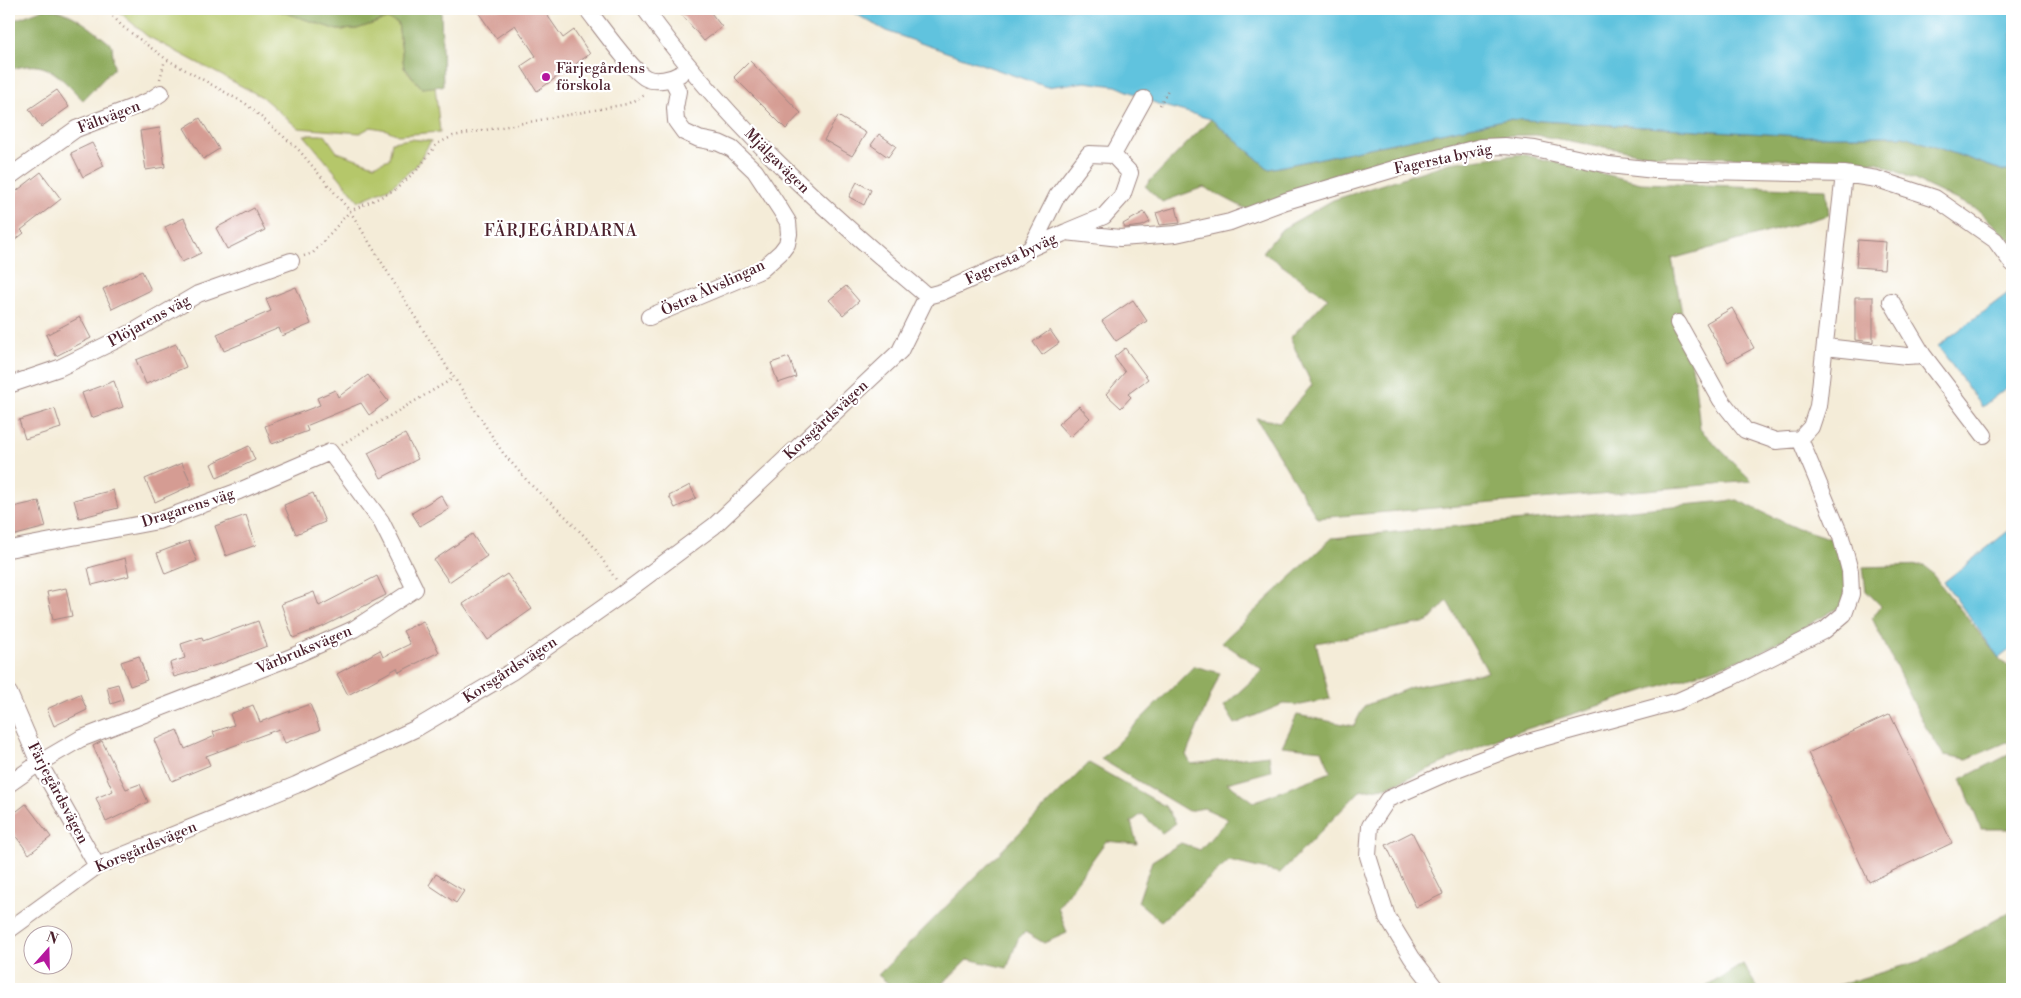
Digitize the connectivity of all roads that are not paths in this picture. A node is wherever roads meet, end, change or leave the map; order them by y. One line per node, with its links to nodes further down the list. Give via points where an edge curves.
1 (587, 9): 4 (street, via 637,71 648,80)
2 (644, 9): 3 (street, Mjälgavägen)
3 (691, 68): 4 (street); 14 (street, Mjälgavägen, via 758,143 854,234)
4 (672, 79): 16 (street, Östra Älvslingan, via 678,91 676,121 684,132 732,149 755,171 788,222 789,234 782,252 761,270)
5 (161, 93): 9 (street, Fältvägen, via 149,101 76,129)
6 (1144, 99): 7 (street)
7 (1113, 155): 10 (street, via 1130,173 1122,196 1104,216); 11 (street, via 1089,154 1057,196)
8 (1844, 174): 10 (street, Fagersta byväg, via 1655,170 1609,165 1535,149 1481,147 1394,168 1230,222 1176,234 1120,238); 13 (street, Fagersta byväg, via 1877,179 1935,198 1996,240); 18 (street)
9 (9, 177)
10 (1066, 232): 11 (street, Fagersta byväg)
11 (1031, 248): 14 (street, Fagersta byväg, via 1009,262)
12 (290, 261): 20 (street, Plöjarens väg, via 198,294 133,332 59,368)
13 (2012, 263)
14 (927, 296): 28 (street, Korsgårdsvägen, via 900,351 714,526 513,671 415,729 296,785)
15 (1890, 300): 19 (street)
16 (648, 317)
17 (1678, 324): 22 (street, via 1721,400 1745,430 1776,441)
18 (1825, 348): 19 (street); 22 (street, via 1818,406 1810,427)
19 (1923, 355): 21 (street)
20 (9, 385)
21 (1984, 435)
22 (1800, 439): 30 (street, via 1842,537 1850,571 1851,594 1844,614 1825,630 1678,701 1528,742 1388,799 1370,826 1368,856 1387,916 1412,958)
23 (330, 452): 24 (street, Dragarens väg, via 158,521); 26 (street, Vårbruksvägen, via 381,521 414,589 354,629 289,658 80,739)
24 (9, 549)
25 (9, 693): 26 (street, Färjegårdsvägen)
26 (39, 763): 27 (street); 28 (street, Färjegårdsvägen)
27 (9, 784)
28 (97, 866): 29 (street, Korsgårdsvägen)
29 (9, 930)
30 (1436, 989)

